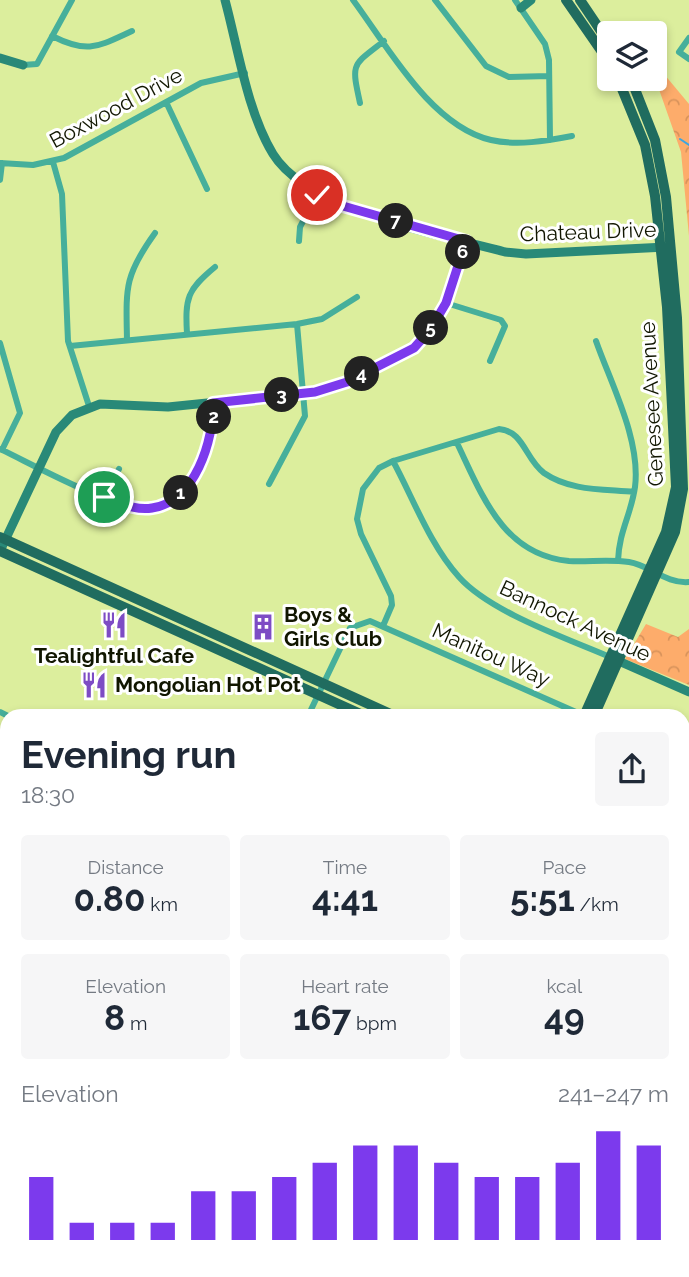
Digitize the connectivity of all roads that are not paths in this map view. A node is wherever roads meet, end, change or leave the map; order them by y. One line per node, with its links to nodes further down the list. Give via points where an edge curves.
1 (72, 0): 11 (street)
2 (225, 0): 18 (street, Chateau Drive)
3 (353, 0): 13 (street)
4 (435, 0): 19 (street, via 486,66 509,77)
5 (531, 0): 8 (street)
6 (566, 0): 14 (main road)
7 (580, 0): 9 (main road)
8 (518, 4): 19 (street, via 545,44)
9 (597, 25)
10 (132, 31): 11 (street, via 88,49)
11 (52, 36): 17 (street, via 37,64)
12 (689, 38): 16 (street, via 679,52)
13 (384, 41): 22 (street, via 356,62 353,72); 25 (street, via 436,110 458,127 493,141)
14 (597, 45)
15 (0, 58): 17 (street)
16 (689, 59)
17 (23, 65)
18 (244, 73): 23 (street, Boxwood Drive, via 201,83); 30 (street, Chateau Drive, via 272,153 293,178)
19 (549, 76): 25 (street)
20 (623, 91): 34 (main road, Genesee Avenue, via 648,156)
21 (636, 91): 34 (main road, Genesee Avenue, via 655,140)
22 (360, 103)
23 (167, 104): 26 (street, Boxwood Drive); 29 (street)
24 (572, 136): 25 (street)
25 (551, 140)
26 (53, 162): 27 (street, Boxwood Drive); 43 (street, via 62,194)
27 (1, 163): 28 (street)
28 (0, 180)
29 (207, 189)
30 (317, 195): 32 (street, via 300,227); 33 (street, Chateau Drive)
31 (155, 233): 40 (street, via 134,262 126,290)
32 (299, 241)
33 (466, 241): 34 (street, Chateau Drive, via 526,254); 37 (street)
34 (666, 247): 59 (main road, Genesee Avenue, via 676,487)
35 (215, 267): 39 (street, via 191,289 185,307)
36 (357, 297): 38 (street, via 322,319)
37 (446, 303): 44 (street, via 501,320 505,326); 45 (street, via 414,348 347,382)
38 (297, 324): 39 (street); 45 (street)
39 (187, 334): 40 (street)
40 (127, 340): 43 (street)
41 (596, 341): 54 (street, via 631,440)
42 (0, 343): 49 (street, via 20,413)
43 (70, 346): 47 (street)
44 (490, 361)
45 (303, 393): 46 (street); 53 (street, via 305,416 300,431)
46 (213, 403): 47 (street); 55 (street, via 212,435 188,485 172,501 151,508 131,507)
47 (89, 406): 51 (street, via 65,420)
48 (457, 443): 50 (street); 54 (street, via 509,430 536,465 561,482); 58 (street, via 497,521 519,543 569,561)
49 (1, 450): 51 (street)
50 (393, 461): 61 (street, via 379,468 363,489 357,519 391,596); 62 (street, Bannock Avenue, via 460,579 494,605)
51 (39, 467): 55 (street); 56 (street)
52 (119, 468): 55 (street)
53 (269, 484)
54 (634, 492): 58 (street, via 619,538)
55 (104, 497)
56 (3, 538): 57 (street); 63 (main road)
57 (0, 551): 63 (main road)
58 (618, 561): 59 (street, via 632,562)
59 (653, 573): 60 (street); 62 (main road, Genesee Avenue)
60 (689, 582)
61 (383, 626): 63 (street, via 370,621 350,628); 68 (street, Manitou Way)
62 (614, 659): 64 (street, Bannock Avenue); 69 (main road, Genesee Avenue); 70 (main road, Genesee Avenue)
63 (320, 689): 65 (street); 66 (main road); 67 (main road)
64 (689, 692)
65 (311, 709)
66 (353, 709)
67 (376, 709)
68 (568, 709)
69 (588, 709)
70 (596, 709)

